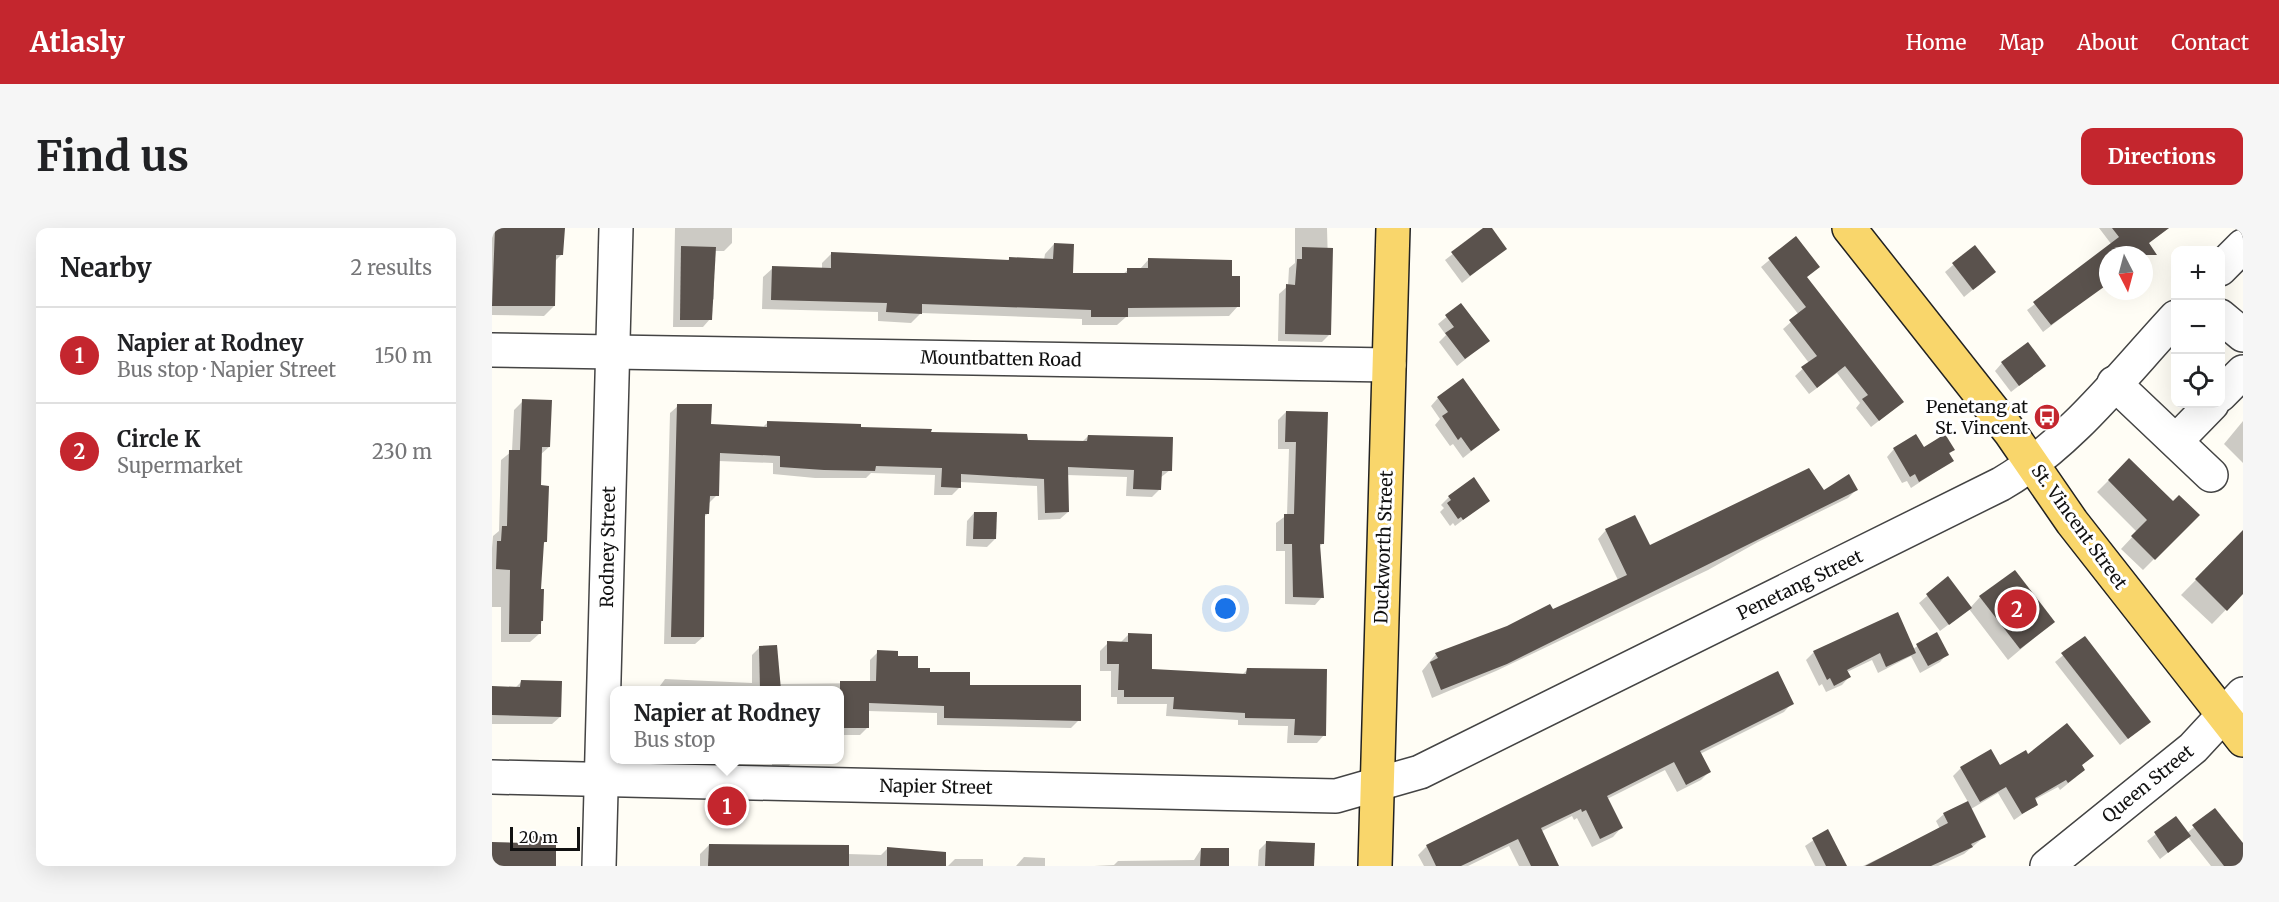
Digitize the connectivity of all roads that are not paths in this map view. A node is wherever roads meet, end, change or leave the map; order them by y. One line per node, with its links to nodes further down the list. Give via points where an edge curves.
1 (616, 228): 10 (street, Rodney Street)
2 (1393, 228): 11 (main road, Duckworth Street)
3 (1849, 228): 17 (main road, St. Vincent Street)
4 (2243, 246): 5 (street)
5 (2225, 264)
6 (2225, 320): 8 (street)
7 (2171, 321): 13 (street, Penetang Street)
8 (2243, 335)
9 (492, 350): 10 (street, Mountbatten Road)
10 (613, 353): 11 (street, Mountbatten Road); 21 (street, Rodney Street)
11 (1389, 365): 22 (main road, Duckworth Street)
12 (2243, 372): 14 (street)
13 (2114, 383): 16 (street); 17 (street, Penetang Street)
14 (2225, 390)
15 (2208, 408): 16 (street)
16 (2176, 441): 18 (street)
17 (2033, 465): 19 (main road, St. Vincent Street, via 2106,567); 22 (street, Penetang Street, via 1974,499 1420,772)
18 (2211, 476)
19 (2236, 716): 25 (street, Queen Street)
20 (492, 777): 21 (street, Napier Street)
21 (602, 779): 22 (street, Napier Street, via 1336,796); 23 (street, Rodney Street)
22 (1378, 784): 24 (main road, Duckworth Street)
23 (599, 866)
24 (1376, 866)
25 (2047, 866)

